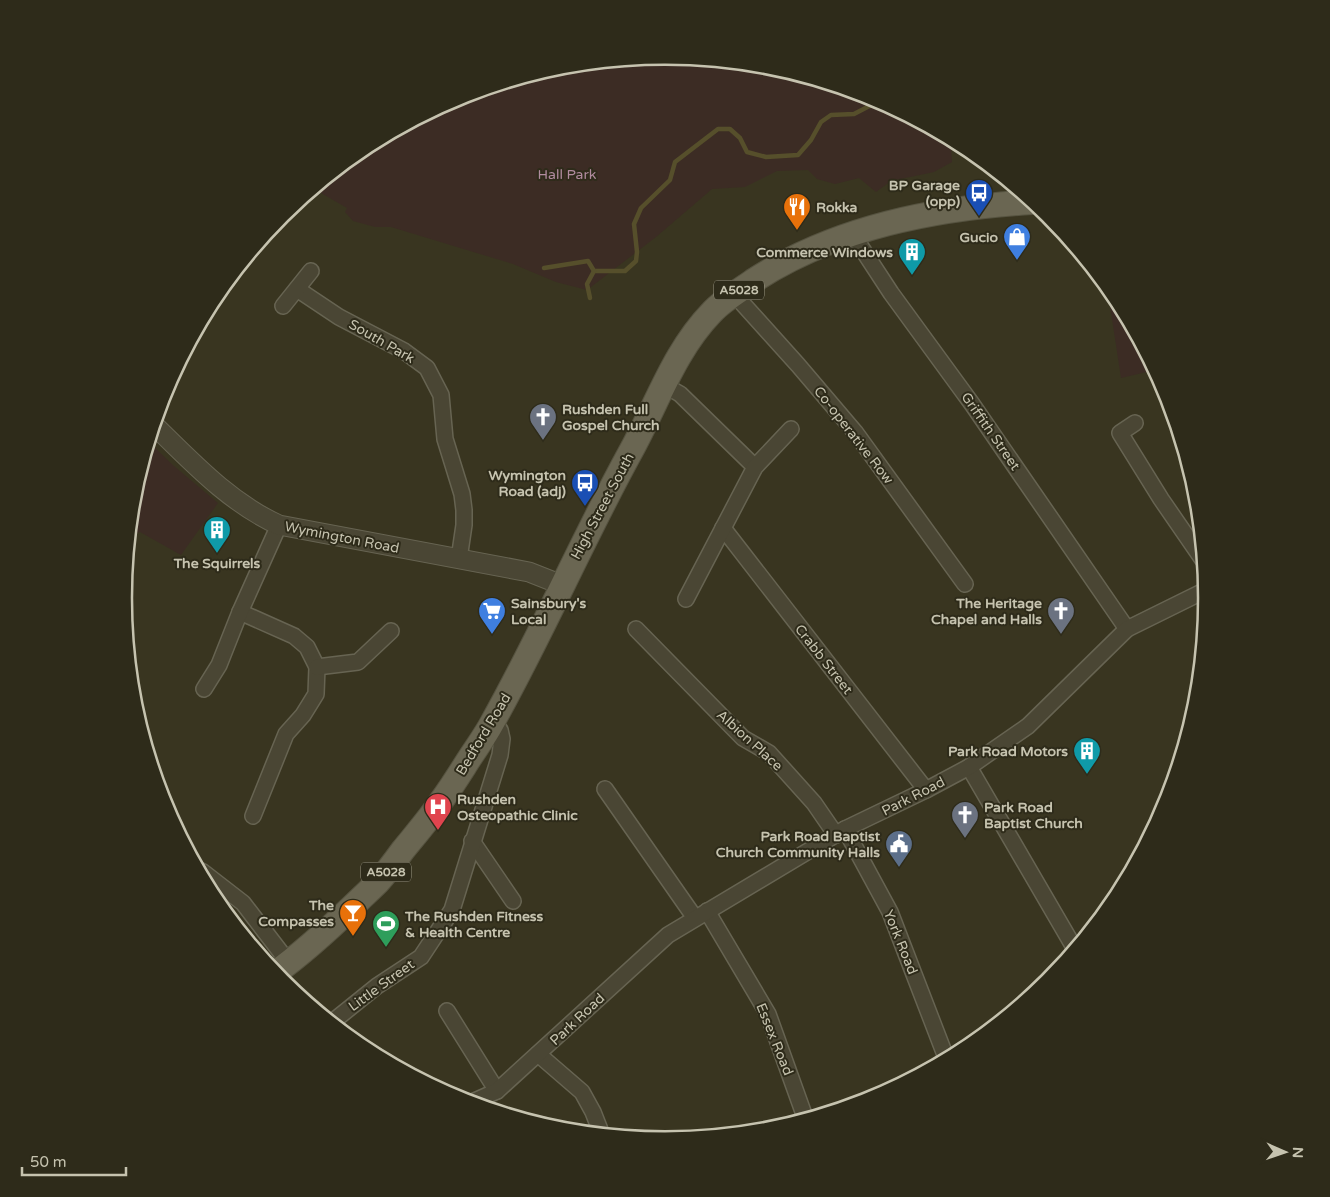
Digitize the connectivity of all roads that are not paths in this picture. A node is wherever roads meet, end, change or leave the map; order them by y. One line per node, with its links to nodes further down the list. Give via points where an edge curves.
1 (1023, 202): 2 (main road, High Street South / A5028, via 928,214)
2 (855, 233): 5 (main road, High Street South / A5028, via 791,259); 22 (street, Griffith Street, via 892,293)
3 (311, 271): 4 (street)
4 (297, 289): 6 (street); 15 (street, South Park, via 339,317 404,351 427,368 442,395 445,439 462,494 464,525)
5 (734, 294): 7 (main road, High Street South / A5028, via 696,331); 16 (street, Co-operative Row, via 855,432)
6 (283, 306)
7 (664, 385): 11 (street, via 680,394); 17 (main road, High Street South / A5028)
8 (1135, 423): 14 (street, via 1120,433)
9 (791, 429): 11 (street)
10 (159, 430): 12 (street, Wymington Road, via 215,483)
11 (755, 467): 13 (street)
12 (279, 525): 15 (street, Wymington Road); 20 (street)
13 (723, 528): 19 (street); 29 (street, Crabb Street)
14 (1196, 548)
15 (459, 559): 17 (street, Wymington Road, via 529,572)
16 (965, 584)
17 (562, 585): 26 (main road, Bedford Road / A5028)
18 (1198, 594): 22 (street, Park Road)
19 (686, 599)
20 (240, 612): 24 (street, via 294,636 307,647); 25 (street, via 219,665)
21 (636, 629): 31 (street, Albion Place, via 743,738 769,753)
22 (1127, 629): 27 (street, Park Road, via 1028,726)
23 (391, 632): 24 (street, via 358,662)
24 (317, 667): 30 (street, via 316,694 286,734)
25 (204, 689)
26 (491, 726): 32 (street, Little Street, via 500,730 500,755); 37 (main road, Bedford Road / A5028, via 441,802 378,882 328,931)
27 (969, 767): 29 (street, Park Road); 36 (street)
28 (605, 789): 35 (street, Essex Road)
29 (926, 790): 31 (street, Park Road)
30 (253, 816)
31 (841, 832): 35 (street, Park Road); 40 (street, York Road, via 890,912)
32 (472, 841): 34 (street); 39 (street, Little Street, via 452,910 421,957)
33 (211, 878): 37 (street, via 243,903)
34 (513, 901)
35 (701, 914): 41 (street, Park Road, via 668,935); 44 (street, Essex Road, via 768,1014)
36 (1072, 943)
37 (282, 968)
38 (447, 1010): 42 (street)
39 (336, 1019)
40 (944, 1053)
41 (538, 1054): 42 (street, Park Road); 45 (street, via 582,1092)
42 (497, 1091): 43 (street, Park Road)
43 (480, 1099)
44 (804, 1114)
45 (599, 1127)

